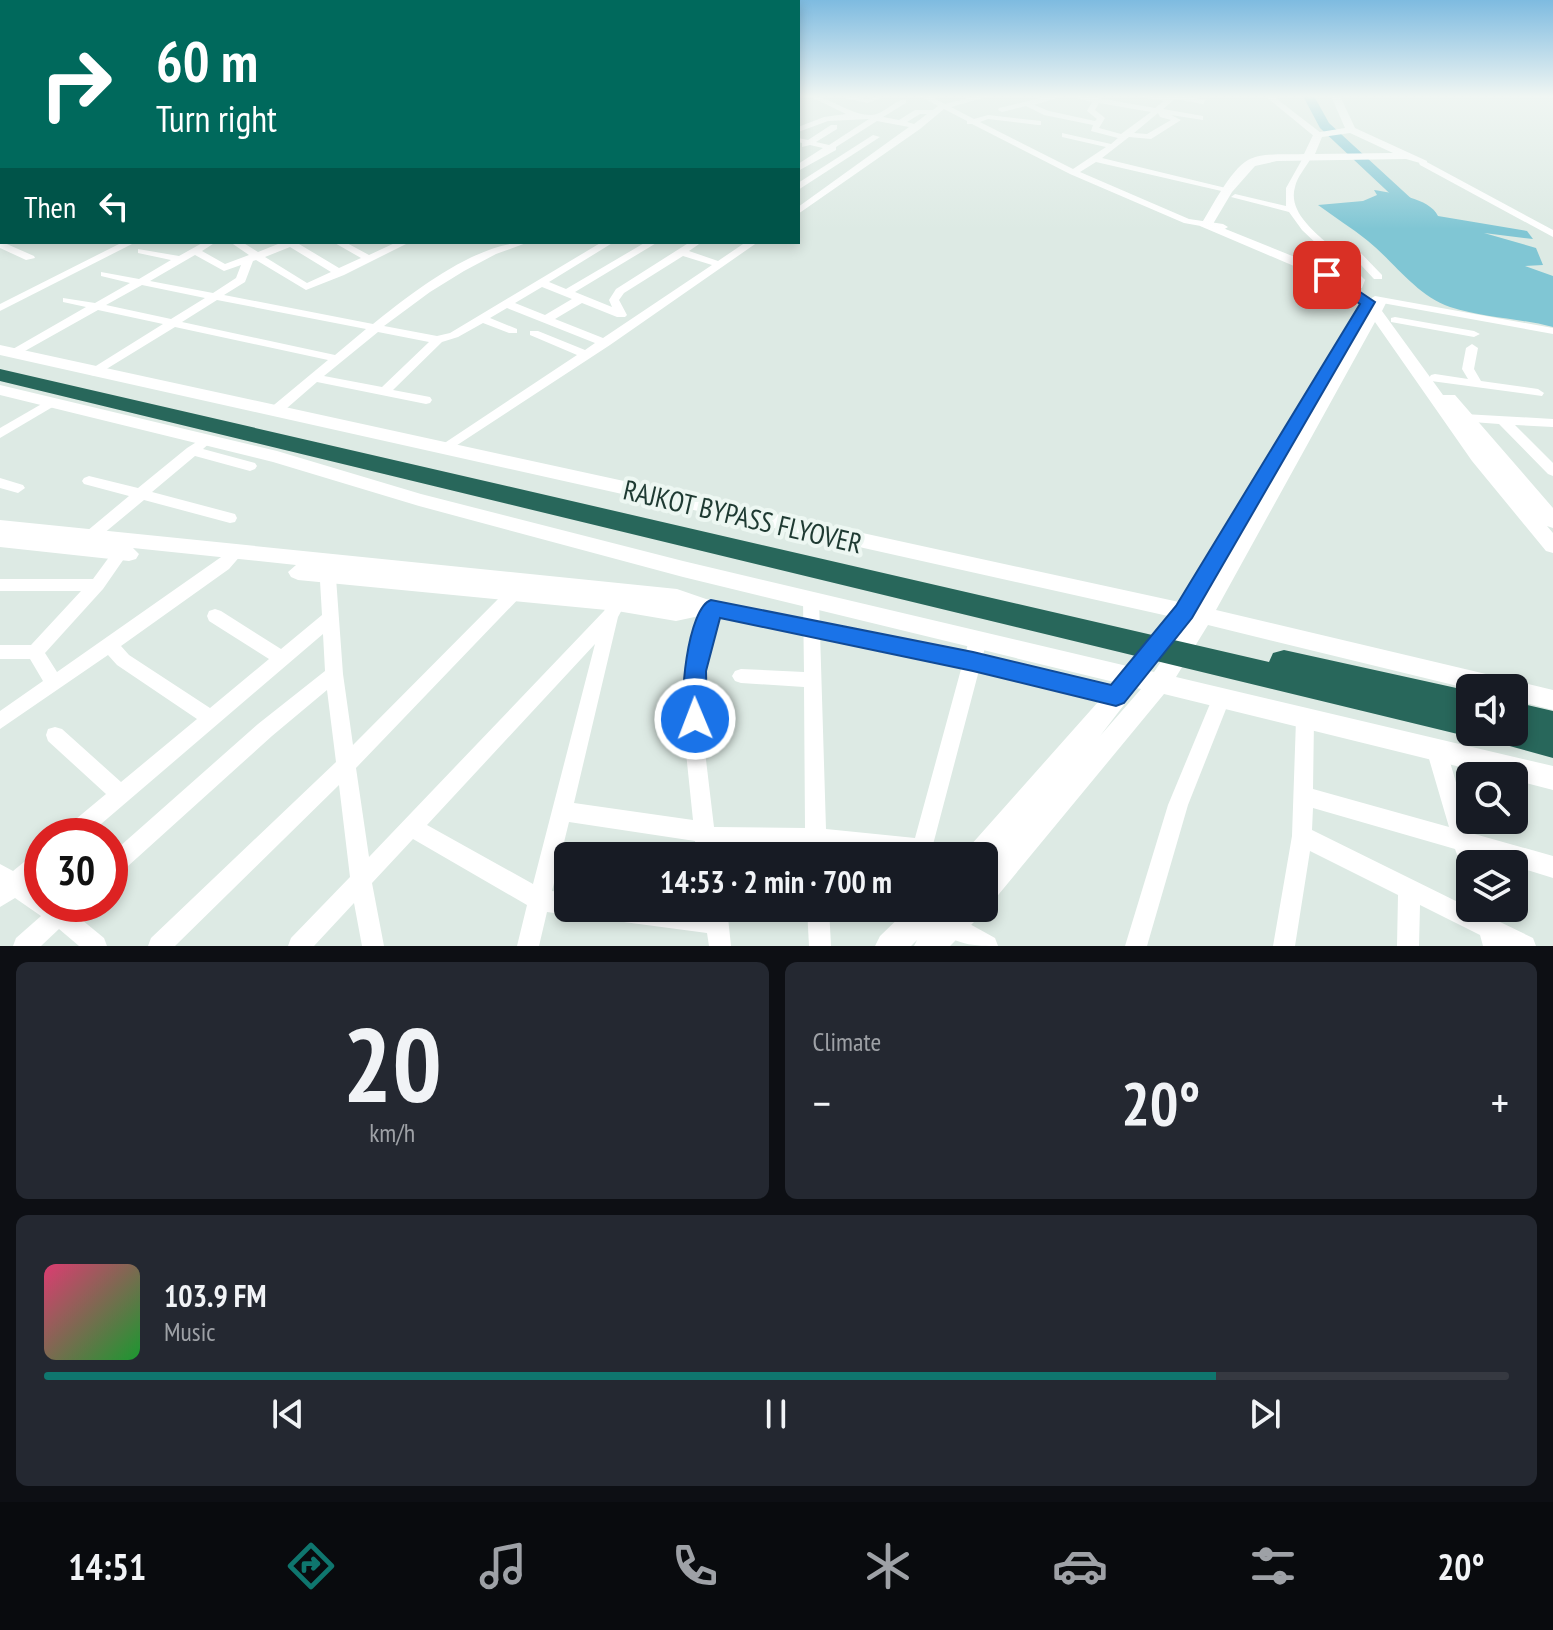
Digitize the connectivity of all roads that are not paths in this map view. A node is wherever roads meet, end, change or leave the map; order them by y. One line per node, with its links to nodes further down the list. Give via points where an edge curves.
1 (813, 140): 13 (street)
2 (842, 140): 16 (street)
3 (871, 140): 17 (street)
4 (889, 140): 12 (street)
5 (899, 140): 12 (street)
6 (1007, 140): 26 (street)
7 (1087, 140): 14 (street)
8 (1117, 140): 14 (street)
9 (1318, 140): 21 (street)
10 (1370, 140): 18 (street)
11 (800, 141): 13 (street)
12 (896, 142): 19 (street)
13 (808, 143): 15 (street); 16 (street)
14 (1111, 146): 20 (street)
15 (800, 148)
16 (829, 148): 17 (street); 24 (street)
17 (849, 153): 19 (street); 27 (street)
18 (1407, 156): 22 (street); 23 (street)
19 (872, 159): 28 (street)
20 (1096, 159): 26 (street); 30 (street)
21 (1306, 159): 22 (street); 30 (street, via 1251,163); 32 (street, via 1290,188)
22 (1378, 160): 23 (street)
23 (1423, 163): 35 (street)
24 (800, 167)
25 (800, 169): 27 (street)
26 (1073, 172): 33 (street)
27 (818, 174): 28 (street); 29 (street)
28 (842, 180): 31 (street)
29 (800, 186)
30 (1231, 194): 32 (street); 33 (street); 34 (street)
31 (800, 210)
32 (1293, 210): 49 (street)
33 (1206, 226): 34 (street); 67 (street, via 1327,275)
34 (1223, 227): 67 (street)
35 (1553, 234)
36 (0, 244): 53 (street)
37 (126, 244): 71 (street)
38 (207, 244): 51 (street)
39 (237, 244): 55 (street)
40 (290, 244): 55 (street)
41 (294, 244): 58 (street)
42 (342, 244): 56 (street)
43 (395, 244): 56 (street)
44 (517, 244): 78 (street, via 446,278)
45 (606, 244): 62 (street)
46 (648, 244): 63 (street)
47 (694, 244): 52 (street)
48 (750, 244): 57 (street)
49 (1324, 246): 60 (street, via 1350,247); 67 (street, via 1352,270)
50 (142, 251): 54 (street)
51 (195, 251): 54 (street); 55 (street, via 220,267)
52 (682, 252): 57 (street); 63 (street)
53 (30, 258)
54 (180, 259): 61 (street)
55 (253, 259): 58 (street, via 306,287); 65 (street, via 241,280)
56 (369, 259): 58 (street)
57 (721, 265): 76 (street)
58 (340, 273)
59 (105, 274): 61 (street)
60 (1378, 277)
61 (140, 282): 65 (street); 70 (street)
62 (539, 282): 64 (street); 69 (street)
63 (601, 288): 64 (street); 72 (street)
64 (566, 293): 66 (street)
65 (212, 298): 77 (street); 78 (street)
66 (580, 299): 72 (street); 74 (street)
67 (1371, 299): 75 (street); 80 (street); 115 (street, via 1448,418); 125 (street)
68 (67, 300): 70 (street)
69 (504, 303): 73 (street); 74 (street)
70 (94, 307): 77 (street); 84 (street)
71 (0, 308)
72 (621, 315): 76 (street)
73 (481, 318): 79 (street); 82 (street)
74 (547, 319): 83 (street)
75 (1395, 320): 90 (street); 91 (street, via 1473,341 1468,369)
76 (638, 321): 83 (street)
77 (172, 324): 86 (street); 87 (street)
78 (376, 331): 82 (street); 86 (street)
79 (513, 331)
80 (1553, 331)
81 (534, 333): 85 (street)
82 (438, 340): 93 (street)
83 (606, 343): 85 (street)
84 (4, 355): 87 (street); 104 (highway, RAJKOT BYPASS FLYOVER)
85 (587, 355): 103 (street)
86 (338, 359): 89 (street)
87 (95, 372): 97 (street)
88 (0, 375): 104 (highway, RAJKOT BYPASS FLYOVER)
89 (316, 378): 93 (street); 97 (street)
90 (1435, 378): 91 (street); 98 (street)
91 (1477, 384): 94 (street)
92 (0, 390): 96 (street)
93 (385, 391): 95 (street)
94 (1538, 393)
95 (426, 400)
96 (52, 402): 101 (street); 102 (street)
97 (274, 412): 103 (street)
98 (1464, 418): 99 (street); 112 (street)
99 (1503, 421): 100 (street); 105 (street)
100 (1553, 423)
101 (0, 434)
102 (199, 446): 106 (street); 110 (street); 122 (street)
103 (445, 449): 125 (street)
104 (385, 460): 144 (highway, RAJKOT BYPASS FLYOVER); 148 (highway, RAJKOT BYPASS FLYOVER)
105 (1550, 465)
106 (250, 466)
107 (89, 481): 110 (street)
108 (0, 483): 109 (street)
109 (18, 488)
110 (141, 494): 111 (street); 114 (street)
111 (230, 518)
112 (1553, 521)
113 (2, 532): 114 (street)
114 (84, 542): 116 (street); 117 (street)
115 (1553, 546)
116 (120, 553): 117 (street); 120 (street)
117 (229, 560): 118 (street); 129 (street)
118 (327, 568): 121 (street); 127 (street)
119 (0, 585): 120 (street)
120 (97, 585): 132 (street)
121 (519, 587): 123 (street); 155 (street)
122 (811, 599): 128 (street); 130 (street)
123 (617, 603): 124 (street, via 681,613); 159 (street); 161 (street)
124 (708, 608): 128 (street); 163 (street, via 694,694)
125 (1193, 614): 136 (street); 139 (street); 140 (street)
126 (215, 616): 133 (street)
127 (329, 619): 133 (street); 134 (street)
128 (814, 629): 130 (street); 137 (street)
129 (109, 645): 138 (street); 145 (street, via 123,660)
130 (976, 651): 140 (street); 165 (street)
131 (0, 652): 132 (street)
132 (35, 652): 138 (street)
133 (282, 658): 145 (street)
134 (334, 674): 155 (street); 169 (street)
135 (741, 676): 137 (street)
136 (1456, 676)
137 (814, 680): 164 (street)
138 (54, 683): 149 (street)
139 (1159, 684): 140 (street); 142 (street); 172 (street)
140 (1124, 687): 166 (street)
141 (1528, 694): 143 (street)
142 (1221, 699): 147 (street); 198 (street, via 1178,805)
143 (1553, 700)
144 (1456, 702)
145 (211, 718): 157 (street)
146 (1528, 719): 150 (highway)
147 (1305, 720): 154 (street); 158 (street)
148 (1456, 720)
149 (0, 721)
150 (1553, 725)
151 (55, 735): 157 (street)
152 (1528, 737): 153 (highway)
153 (1553, 743)
154 (1437, 752): 156 (street); 167 (street)
155 (347, 764): 173 (street); 190 (street)
156 (1553, 778)
157 (120, 794): 160 (street)
158 (1304, 796): 162 (street); 167 (street)
159 (562, 811): 163 (street); 177 (street)
160 (92, 818)
161 (411, 827): 173 (street); 177 (street)
162 (1302, 836): 175 (street); 199 (street)
163 (706, 842)
164 (816, 842)
165 (924, 842)
166 (992, 842)
167 (1464, 842): 168 (street); 170 (street)
168 (1466, 850)
169 (128, 853)
170 (1553, 867)
171 (24, 872): 174 (street)
172 (998, 874)
173 (361, 880): 191 (street); 192 (street)
174 (4, 886): 176 (street)
175 (1409, 890): 186 (street); 200 (street)
176 (24, 894)
177 (539, 900): 178 (street); 193 (street)
178 (554, 902)
179 (51, 922): 188 (street)
180 (76, 922): 189 (street)
181 (718, 922): 194 (street)
182 (819, 922): 195 (street)
183 (922, 922): 187 (street)
184 (933, 922): 196 (street)
185 (950, 922): 197 (street)
186 (1489, 927): 201 (street)
187 (892, 944)
188 (24, 946)
189 (96, 946)
190 (159, 946)
191 (299, 946)
192 (373, 946)
193 (528, 946)
194 (720, 946)
195 (820, 946)
196 (929, 946)
197 (987, 946)
198 (1136, 946)
199 (1284, 946)
200 (1408, 946)
201 (1525, 946)

